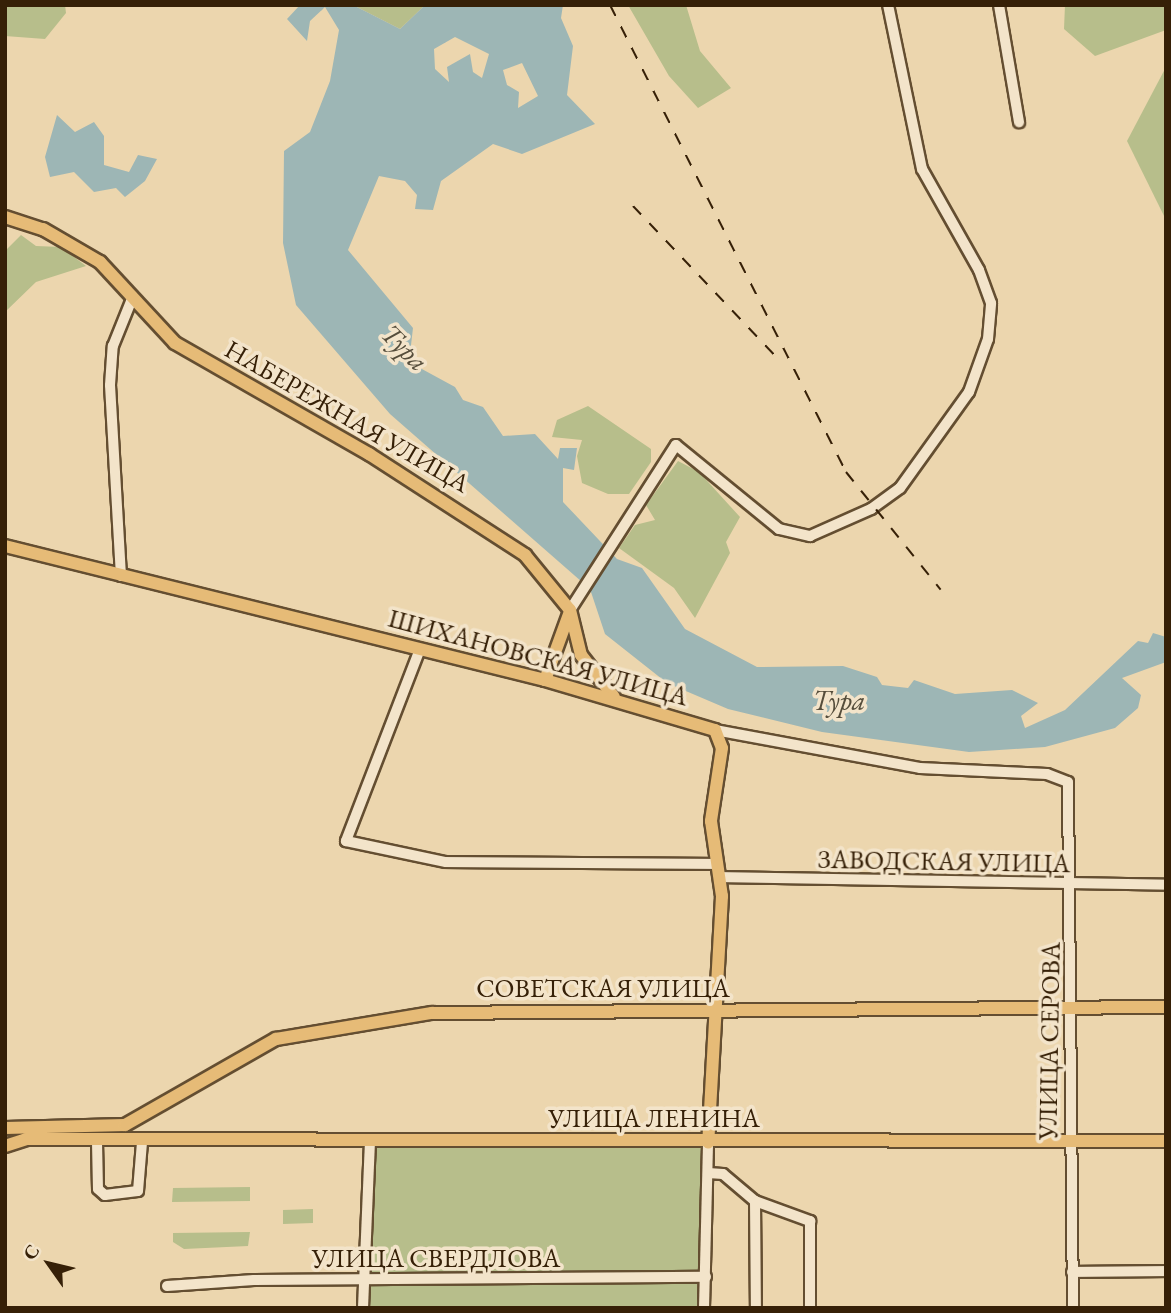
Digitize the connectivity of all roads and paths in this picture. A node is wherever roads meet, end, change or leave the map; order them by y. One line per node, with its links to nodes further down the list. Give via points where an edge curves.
1 (888, 5): 8 (street, via 922,169 979,270 991,320 979,368 955,418 915,472 870,509 828,532 787,533 676,445)
2 (999, 5): 3 (street)
3 (1019, 122)
4 (5, 218): 5 (main road, НАБЕРЕЖНАЯ УЛИЦА, via 43,229 100,262)
5 (132, 299): 7 (street, via 113,346 110,385); 8 (main road, НАБЕРЕЖНАЯ УЛИЦА, via 175,343 505,540)
6 (5, 546): 7 (main road, ШИХАНОВСКАЯ УЛИЦА)
7 (121, 576): 9 (main road, ШИХАНОВСКАЯ УЛИЦА)
8 (573, 604): 10 (main road); 11 (main road, НАБЕРЕЖНАЯ УЛИЦА, via 581,655)
9 (420, 649): 10 (main road, ШИХАНОВСКАЯ УЛИЦА); 14 (street, ЗАВОДСКАЯ УЛИЦА, via 346,841 446,862)
10 (545, 680): 11 (main road, ШИХАНОВСКАЯ УЛИЦА)
11 (620, 702): 12 (main road, ШИХАНОВСКАЯ УЛИЦА)
12 (715, 730): 13 (street, ШИХАНОВСКАЯ УЛИЦА, via 920,768); 14 (main road, via 722,748 712,811)
13 (1064, 778): 16 (street, УЛИЦА СЕРОВА, via 1072,788)
14 (720, 870): 16 (street, ЗАВОДСКАЯ УЛИЦА); 19 (main road)
15 (1166, 885): 16 (street, ЗАВОДСКАЯ УЛИЦА)
16 (1073, 887): 18 (street, УЛИЦА СЕРОВА)
17 (1166, 1007): 18 (main road, СОВЕТСКАЯ УЛИЦА)
18 (1071, 1009): 19 (main road, СОВЕТСКАЯ УЛИЦА); 31 (street, УЛИЦА СЕРОВА)
19 (716, 1012): 20 (main road, СОВЕТСКАЯ УЛИЦА, via 432,1013 299,1033 252,1051); 32 (main road)
20 (160, 1110): 21 (main road, СОВЕТСКАЯ УЛИЦА); 26 (main road, via 150,1132)
21 (140, 1120): 23 (main road, СОВЕТСКАЯ УЛИЦА); 30 (main road)
22 (22, 1124): 23 (main road, СОВЕТСКАЯ УЛИЦА); 24 (main road, СОВЕТСКАЯ УЛИЦА); 25 (main road)
23 (97, 1125): 29 (main road)
24 (5, 1128)
25 (25, 1139): 29 (main road, УЛИЦА ЛЕНИНА); 33 (main road)
26 (163, 1141): 27 (main road, УЛИЦА ЛЕНИНА); 30 (main road, УЛИЦА ЛЕНИНА)
27 (370, 1141): 32 (main road, УЛИЦА ЛЕНИНА); 39 (street)
28 (1166, 1141): 31 (main road, УЛИЦА ЛЕНИНА)
29 (97, 1142): 30 (main road, УЛИЦА ЛЕНИНА); 30 (street, via 98,1189 105,1195 138,1191)
30 (142, 1142)
31 (1069, 1142): 32 (main road, УЛИЦА ЛЕНИНА); 37 (street, УЛИЦА СЕРОВА)
32 (708, 1143): 34 (street)
33 (5, 1146)
34 (708, 1173): 35 (street, via 723,1174); 38 (street)
35 (755, 1201): 43 (street); 44 (street, via 810,1221)
36 (1166, 1271): 37 (street)
37 (1072, 1272): 45 (street, УЛИЦА СЕРОВА)
38 (706, 1278): 39 (street, УЛИЦА СВЕРДЛОВА); 42 (street)
39 (364, 1282): 40 (street, УЛИЦА СВЕРДЛОВА); 41 (street)
40 (167, 1286)
41 (363, 1308)
42 (705, 1308)
43 (756, 1308)
44 (810, 1308)
45 (1073, 1308)

